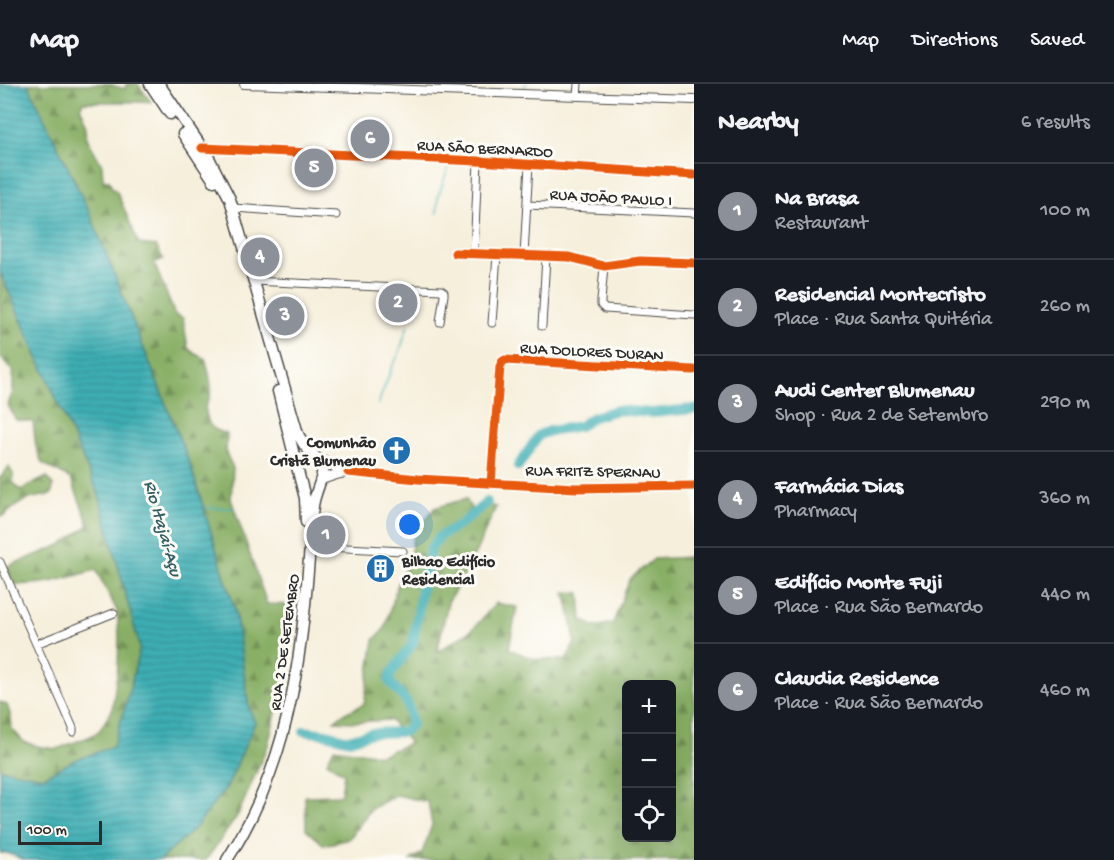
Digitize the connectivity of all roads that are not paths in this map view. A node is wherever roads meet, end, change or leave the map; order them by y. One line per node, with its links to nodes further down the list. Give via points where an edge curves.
1 (150, 84): 29 (main road, RUA 2 DE SETEMBRO, via 210,174 224,202)
2 (159, 84): 7 (main road, RUA 2 DE SETEMBRO)
3 (244, 84): 5 (street)
4 (578, 84): 5 (street)
5 (577, 96): 6 (street)
6 (694, 100)
7 (202, 148): 8 (street, RUA SÃO BERNARDO); 12 (main road, RUA 2 DE SETEMBRO)
8 (478, 161): 9 (street, RUA SÃO BERNARDO); 16 (street)
9 (529, 164): 10 (street, RUA SÃO BERNARDO); 11 (street)
10 (694, 175)
11 (526, 205): 13 (street, RUA JOÃO PAULO I); 18 (street)
12 (233, 208): 14 (street); 22 (main road, RUA 2 DE SETEMBRO)
13 (694, 213)
14 (336, 215)
15 (454, 253): 16 (street)
16 (474, 254): 17 (street)
17 (496, 255): 18 (street); 25 (street)
18 (524, 256): 19 (street)
19 (546, 257): 21 (street, via 569,257); 26 (street)
20 (694, 263): 21 (street, via 640,261)
21 (604, 266): 23 (street, via 601,305 605,309)
22 (254, 281): 24 (street, via 441,290 444,295); 28 (main road, RUA 2 DE SETEMBRO, via 298,434)
23 (694, 315)
24 (440, 322)
25 (492, 323)
26 (542, 326)
27 (694, 370): 33 (street, RUA DOLORES DURAN, via 505,360 500,367)
28 (315, 455): 29 (main road, via 306,454); 30 (main road); 32 (main road, RUA 2 DE SETEMBRO, via 322,467)
29 (296, 461): 31 (main road, RUA 2 DE SETEMBRO)
30 (348, 472): 32 (main road); 33 (main road, RUA FRITZ SPERNAU)
31 (300, 479): 32 (main road, via 309,483); 41 (main road, RUA 2 DE SETEMBRO, via 306,546)
32 (320, 480): 35 (main road, RUA 2 DE SETEMBRO, via 313,505)
33 (491, 483): 34 (main road, RUA FRITZ SPERNAU, via 576,488)
34 (694, 486)
35 (310, 546): 36 (street); 41 (main road, RUA 2 DE SETEMBRO, via 292,700)
36 (403, 551)
37 (0, 562): 39 (street)
38 (114, 613): 39 (street)
39 (36, 644): 40 (street)
40 (73, 732)
41 (280, 738): 42 (main road, via 266,785)
42 (241, 832): 43 (main road); 44 (main road)
43 (219, 860)
44 (227, 860)

